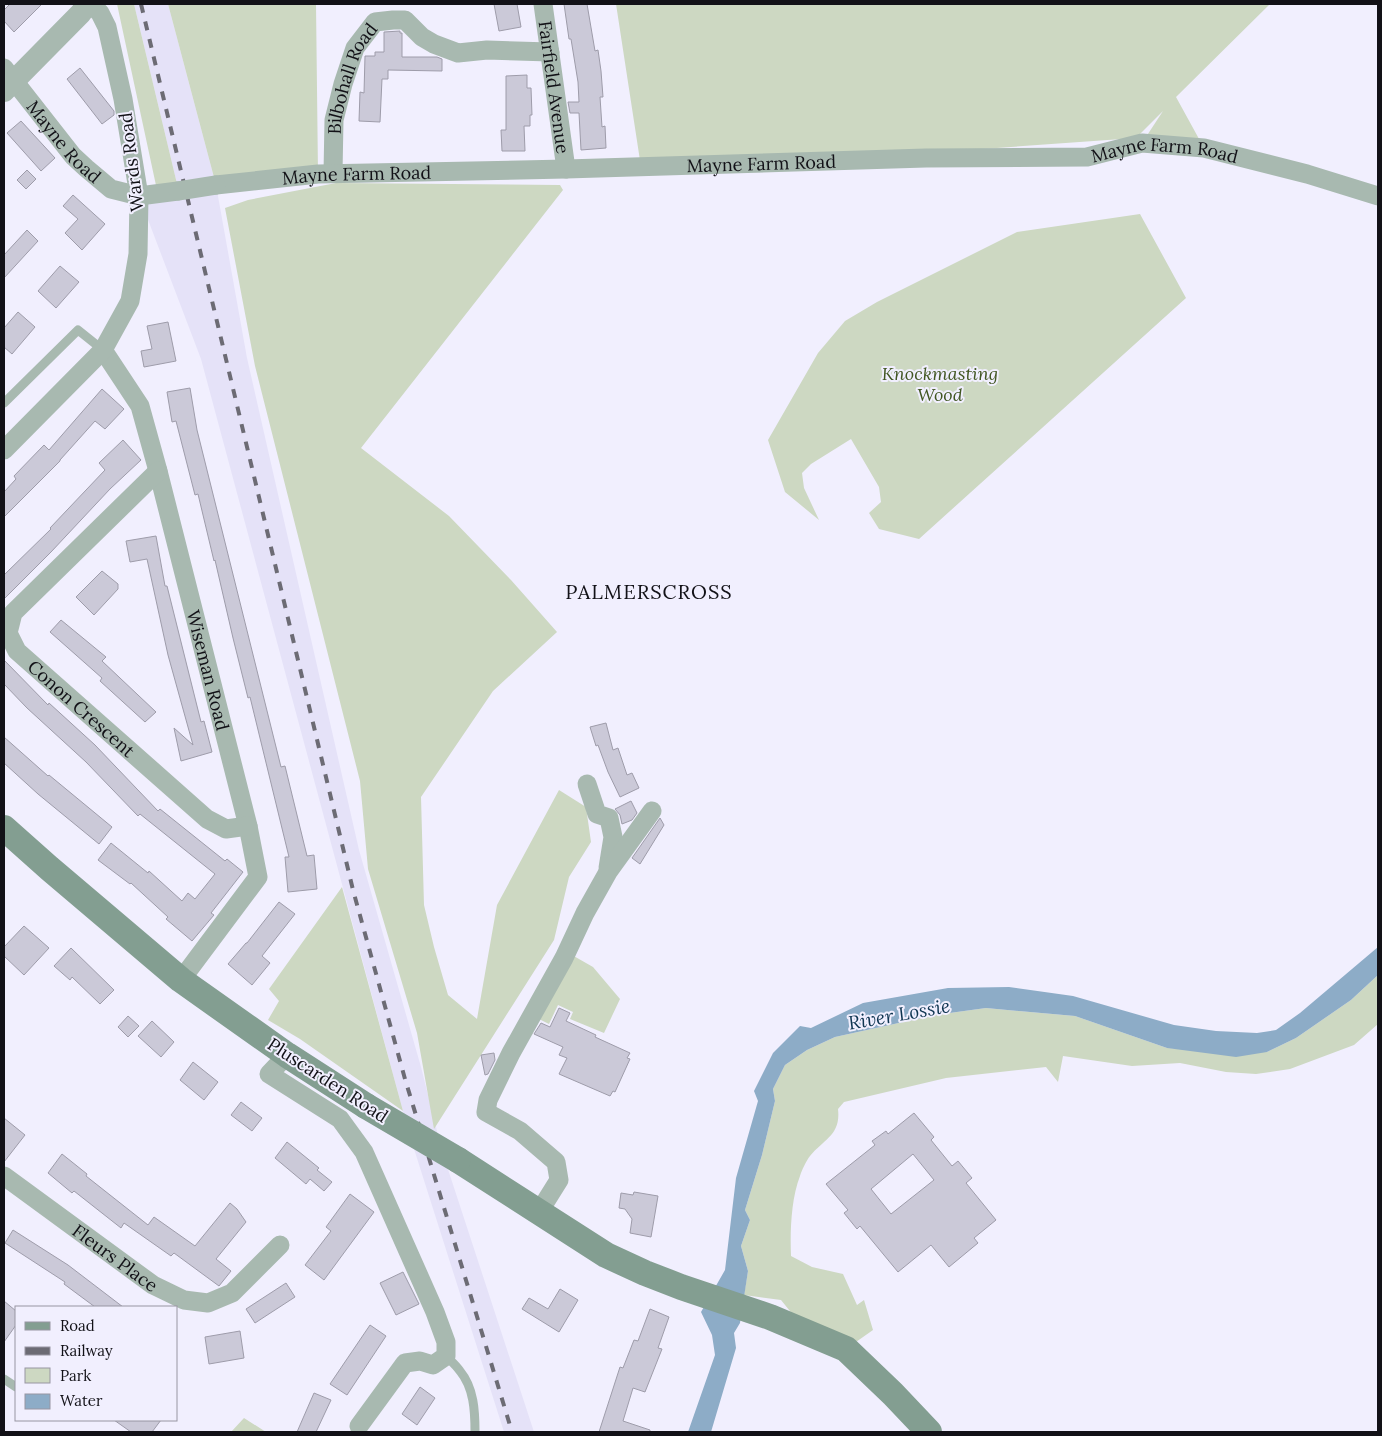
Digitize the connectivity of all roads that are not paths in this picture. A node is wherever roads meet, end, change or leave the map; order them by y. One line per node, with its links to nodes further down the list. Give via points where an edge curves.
1 (89, 4): 4 (street); 7 (street, Wards Road, via 100,13 107,27 123,99)
2 (543, 4): 3 (street, Fairfield Avenue)
3 (550, 52): 5 (street, Fairfield Avenue); 6 (street, Bilbohall Road, via 487,50 458,53 422,37 405,20 376,22 355,48 343,84 334,120)
4 (7, 80): 7 (street, Mayne Road, via 86,168 112,189)
5 (566, 169): 6 (street, Mayne Farm Road); 8 (street, Mayne Farm Road, via 926,158 1087,157 1142,142 1204,148)
6 (333, 173): 7 (street, Mayne Farm Road, bridge)
7 (138, 196): 9 (street, Wards Road, via 138,254 130,301)
8 (1378, 196)
9 (102, 350): 10 (lane, via 78,330); 11 (street, Wards Road); 12 (street, Wiseman Road, via 140,406)
10 (4, 403)
11 (4, 450)
12 (158, 471): 15 (street, Wiseman Road); 15 (street, Conon Crescent, via 13,612 8,633 17,651 207,819 226,829)
13 (587, 784): 17 (street, via 597,814 608,818 613,837)
14 (652, 811): 17 (street)
15 (248, 826): 18 (street, Wiseman Road, via 258,877)
16 (4, 828): 18 (main road, Pluscarden Road)
17 (608, 872): 21 (street, via 488,1100 486,1112 520,1131 556,1162 559,1180)
18 (181, 980): 19 (main road, Pluscarden Road)
19 (287, 1055): 21 (main road, Pluscarden Road, bridge); 23 (street, via 270,1074 340,1119 364,1152 435,1312 446,1342)
20 (4, 1176): 22 (street, Fleurs Place, via 153,1285 184,1300 208,1303 232,1293)
21 (539, 1212): 28 (main road, Pluscarden Road, via 606,1255 646,1273 770,1317 846,1349)
22 (280, 1246)
23 (446, 1356): 26 (street, via 433,1366 420,1361 405,1363); 27 (lane, via 470,1387)
24 (4, 1379): 25 (lane)
25 (15, 1386)
26 (359, 1426)
27 (475, 1432)
28 (929, 1432)

